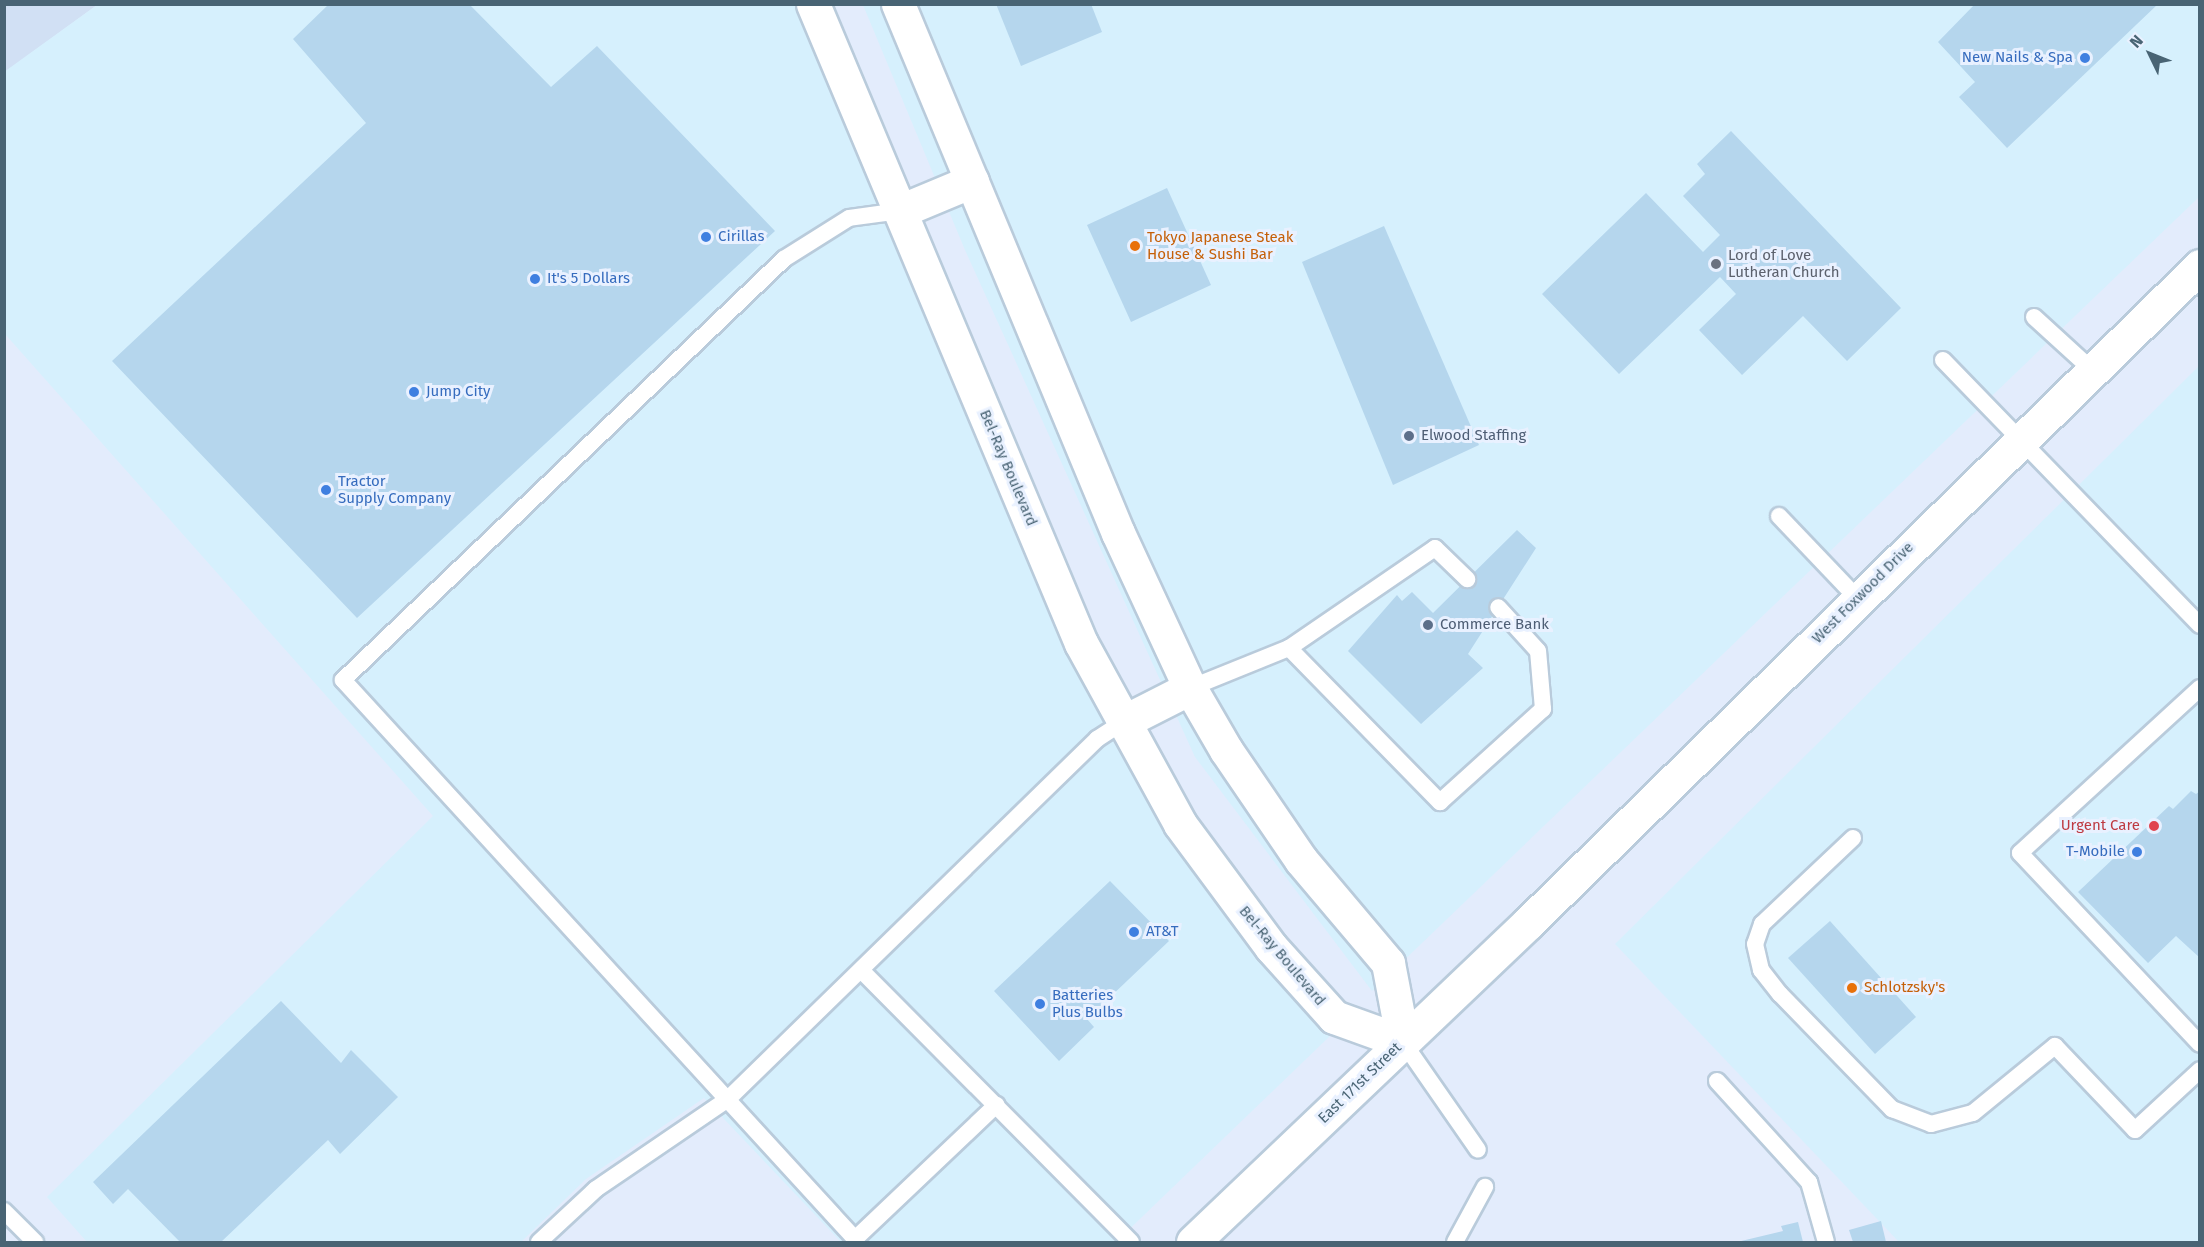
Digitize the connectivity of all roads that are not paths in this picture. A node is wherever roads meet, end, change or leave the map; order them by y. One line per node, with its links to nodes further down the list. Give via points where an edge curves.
1 (813, 4): 4 (street, Bel-Ray Boulevard)
2 (898, 4): 3 (street)
3 (972, 181): 4 (street); 16 (street, via 1118,533)
4 (900, 211): 18 (street, Bel-Ray Boulevard, via 1081,643); 26 (lane, via 849,218 784,259 343,680)
5 (2199, 266): 8 (street, West Foxwood Drive)
6 (2034, 317): 8 (lane)
7 (1942, 360): 9 (lane)
8 (2091, 369): 9 (street, West Foxwood Drive)
9 (2020, 439): 12 (street, West Foxwood Drive); 14 (lane)
10 (1779, 516): 12 (lane)
11 (1467, 579): 15 (lane, via 1435,548)
12 (1857, 598): 20 (street, West Foxwood Drive)
13 (1498, 607): 15 (lane, via 1538,651 1543,710 1440,802)
14 (2199, 625)
15 (1289, 648): 16 (lane)
16 (1190, 688): 18 (street); 22 (street, via 1301,860 1388,963)
17 (2199, 688): 23 (lane, via 2020,853)
18 (1123, 722): 21 (lane, via 1097,740); 22 (street, Bel-Ray Boulevard, via 1180,824 1271,947 1334,1017)
19 (1853, 838): 24 (lane, via 1762,924 1755,945 1761,970 1780,994 1892,1109 1931,1124 1973,1113 2055,1046 2135,1130)
20 (1528, 923): 22 (street, East 171st Street)
21 (861, 970): 26 (lane); 27 (lane)
22 (1403, 1042): 28 (lane); 35 (street, East 171st Street)
23 (2199, 1044)
24 (2199, 1070)
25 (1717, 1081): 37 (lane, via 1809,1182)
26 (728, 1099): 31 (lane); 33 (lane, via 596,1189)
27 (996, 1105): 31 (lane); 34 (lane)
28 (1478, 1150)
29 (1485, 1187): 36 (lane)
30 (4, 1211): 32 (lane)
31 (857, 1241)
32 (34, 1242)
33 (539, 1242)
34 (1131, 1242)
35 (1194, 1242)
36 (1455, 1242)
37 (1826, 1242)

